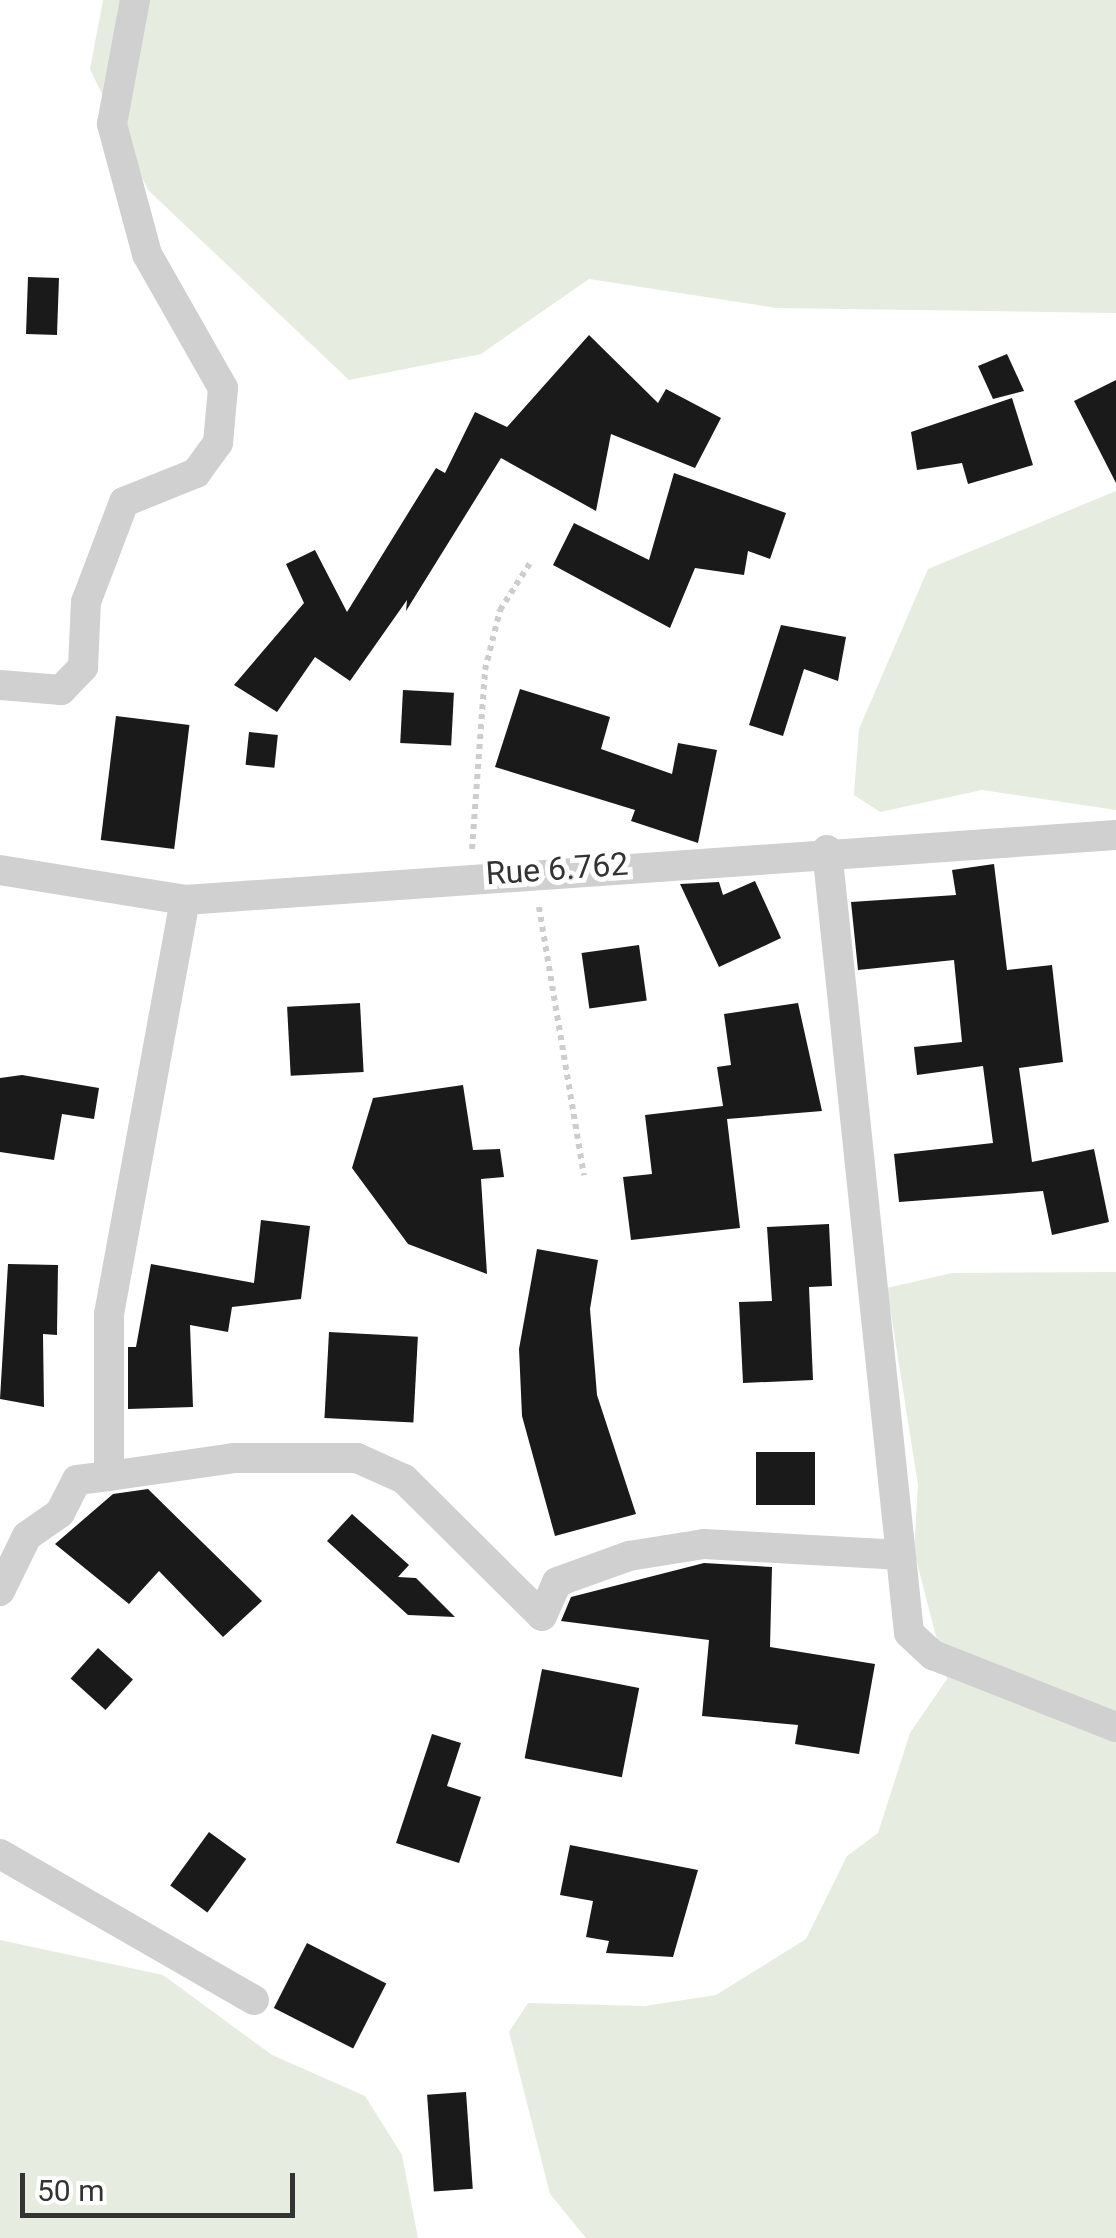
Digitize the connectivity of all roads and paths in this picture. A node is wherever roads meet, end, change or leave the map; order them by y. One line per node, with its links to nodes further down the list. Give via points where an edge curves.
1 (135, 0): 3 (street, via 112,124 147,254 222,388 218,443 196,473 124,502 86,602 83,667 61,690)
2 (530, 563): 8 (path, via 500,610 485,670)
3 (0, 685)
4 (1116, 835): 5 (street, Rue 6.762)
5 (827, 850): 7 (street, Rue 6.762); 12 (street)
6 (0, 870): 9 (street, Rue 6.762)
7 (533, 871): 8 (street, Rue 6.762); 10 (path)
8 (470, 875): 9 (street, Rue 6.762)
9 (185, 900): 11 (street, via 109,1314)
10 (584, 1175)
11 (109, 1476): 12 (street, via 234,1458 358,1458 419,1492 542,1616 556,1582 630,1556 704,1544); 13 (street, via 78,1480 60,1513 26,1536)
12 (898, 1556): 14 (street, via 909,1633 933,1655)
13 (0, 1591)
14 (1116, 1727)
15 (0, 1854): 16 (street)
16 (254, 2000)

